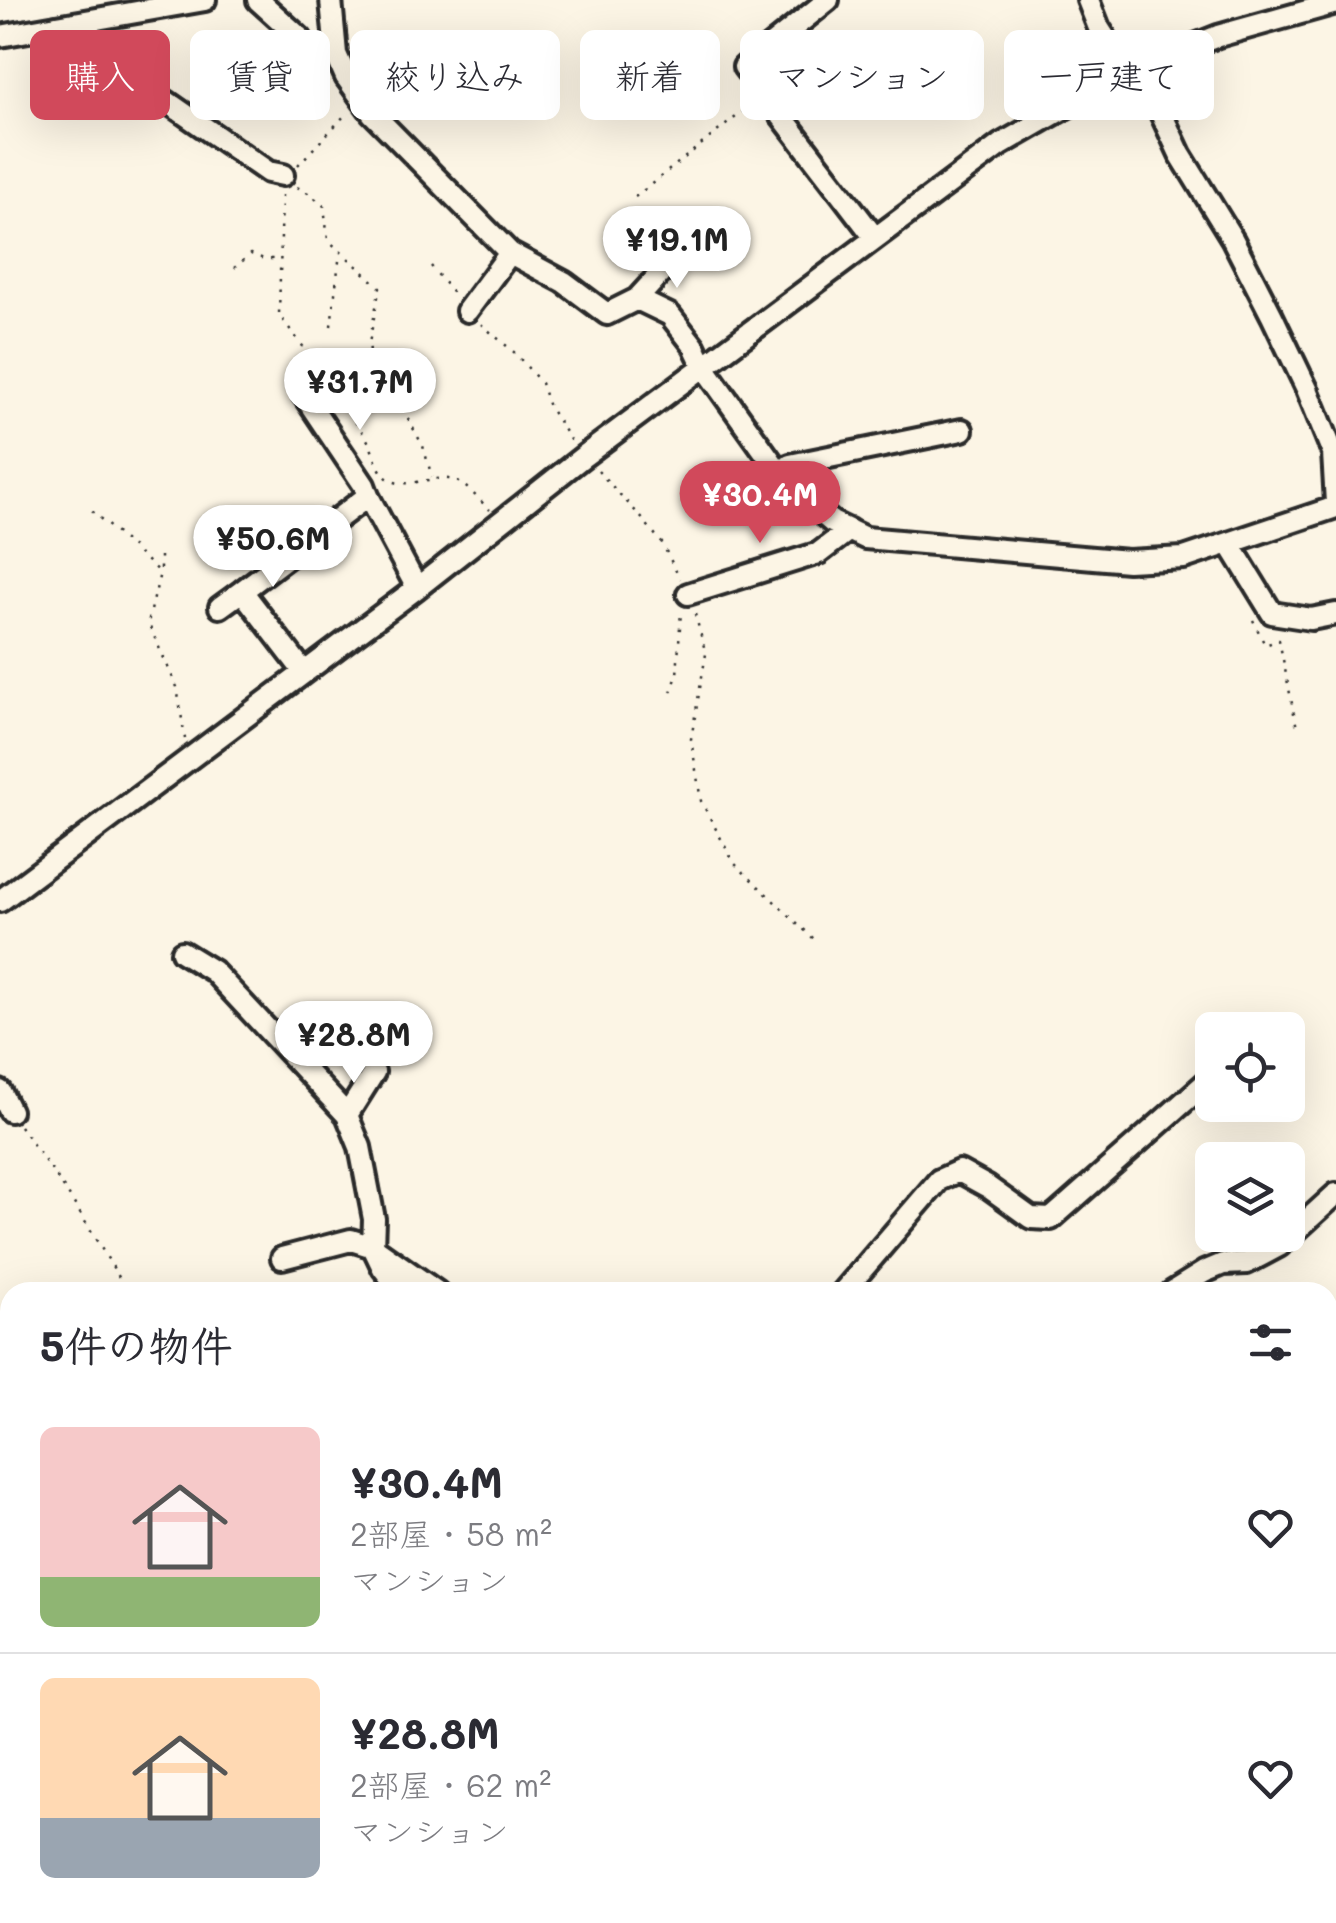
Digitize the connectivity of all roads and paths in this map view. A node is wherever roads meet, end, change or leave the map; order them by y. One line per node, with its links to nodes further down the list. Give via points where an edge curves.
1 (205, 0): 7 (street)
2 (258, 0): 8 (street)
3 (331, 0): 23 (street, via 336,54 346,78)
4 (828, 0): 9 (street)
5 (1088, 0): 10 (street)
6 (1336, 3): 12 (street)
7 (56, 26): 11 (street); 18 (street, via 268,172)
8 (291, 30)
9 (790, 30)
10 (1100, 30)
11 (0, 36)
12 (1214, 38)
13 (348, 111): 18 (path)
14 (740, 114): 19 (path)
15 (785, 120): 20 (street)
16 (1043, 120): 20 (street)
17 (1165, 120): 37 (street, via 1308,388 1333,453)
18 (282, 175): 21 (path, via 324,206 328,240); 24 (path)
19 (635, 197)
20 (875, 238): 30 (street)
21 (340, 251): 29 (path); 35 (path, via 380,287 369,343 372,376 403,410)
22 (680, 252): 27 (street)
23 (510, 253): 27 (street, via 607,314); 28 (street)
24 (281, 258): 26 (path, via 252,254); 35 (path, via 280,315 344,401 378,466 400,483)
25 (431, 266): 28 (path)
26 (234, 268)
27 (637, 299): 30 (street, via 670,314)
28 (467, 311): 33 (path, via 541,384)
29 (331, 326)
30 (704, 367): 33 (street); 34 (street)
31 (303, 394): 36 (street)
32 (962, 430): 34 (street, via 790,465)
33 (584, 456): 39 (street); 46 (path, via 662,543)
34 (781, 474): 40 (street)
35 (432, 479): 39 (path, via 456,480)
36 (368, 496): 44 (street); 45 (street)
37 (1336, 505): 41 (street)
38 (92, 511): 43 (path)
39 (502, 520): 44 (street)
40 (849, 530): 41 (street, via 865,538 1128,560 1184,558); 46 (street, via 819,554)
41 (1229, 543): 49 (street, via 1272,613 1311,619)
42 (160, 556): 43 (path)
43 (160, 574): 53 (path, via 148,622 177,688)
44 (417, 588): 50 (street)
45 (242, 592): 47 (street); 50 (street)
46 (688, 594): 51 (path); 55 (path, via 706,654 691,739 701,802 734,863)
47 (220, 608)
48 (1250, 612): 52 (path, via 1265,645 1279,640)
49 (1336, 614)
50 (304, 672): 53 (street)
51 (671, 692)
52 (1296, 728)
53 (186, 760): 54 (street)
54 (0, 901)
55 (815, 940)
56 (182, 952): 61 (street, via 212,971)
57 (344, 1024): 61 (street, via 362,1043 374,1072)
58 (0, 1091): 60 (street)
59 (1195, 1092): 68 (street, via 1052,1219 1031,1218 959,1171 939,1180)
60 (10, 1111): 65 (path)
61 (346, 1115): 63 (street, via 360,1147)
62 (1336, 1194): 69 (street, via 1279,1246)
63 (373, 1247): 64 (street, via 351,1240); 66 (street); 67 (street)
64 (282, 1258)
65 (122, 1282)
66 (394, 1282)
67 (423, 1282)
68 (851, 1282)
69 (1188, 1282)

